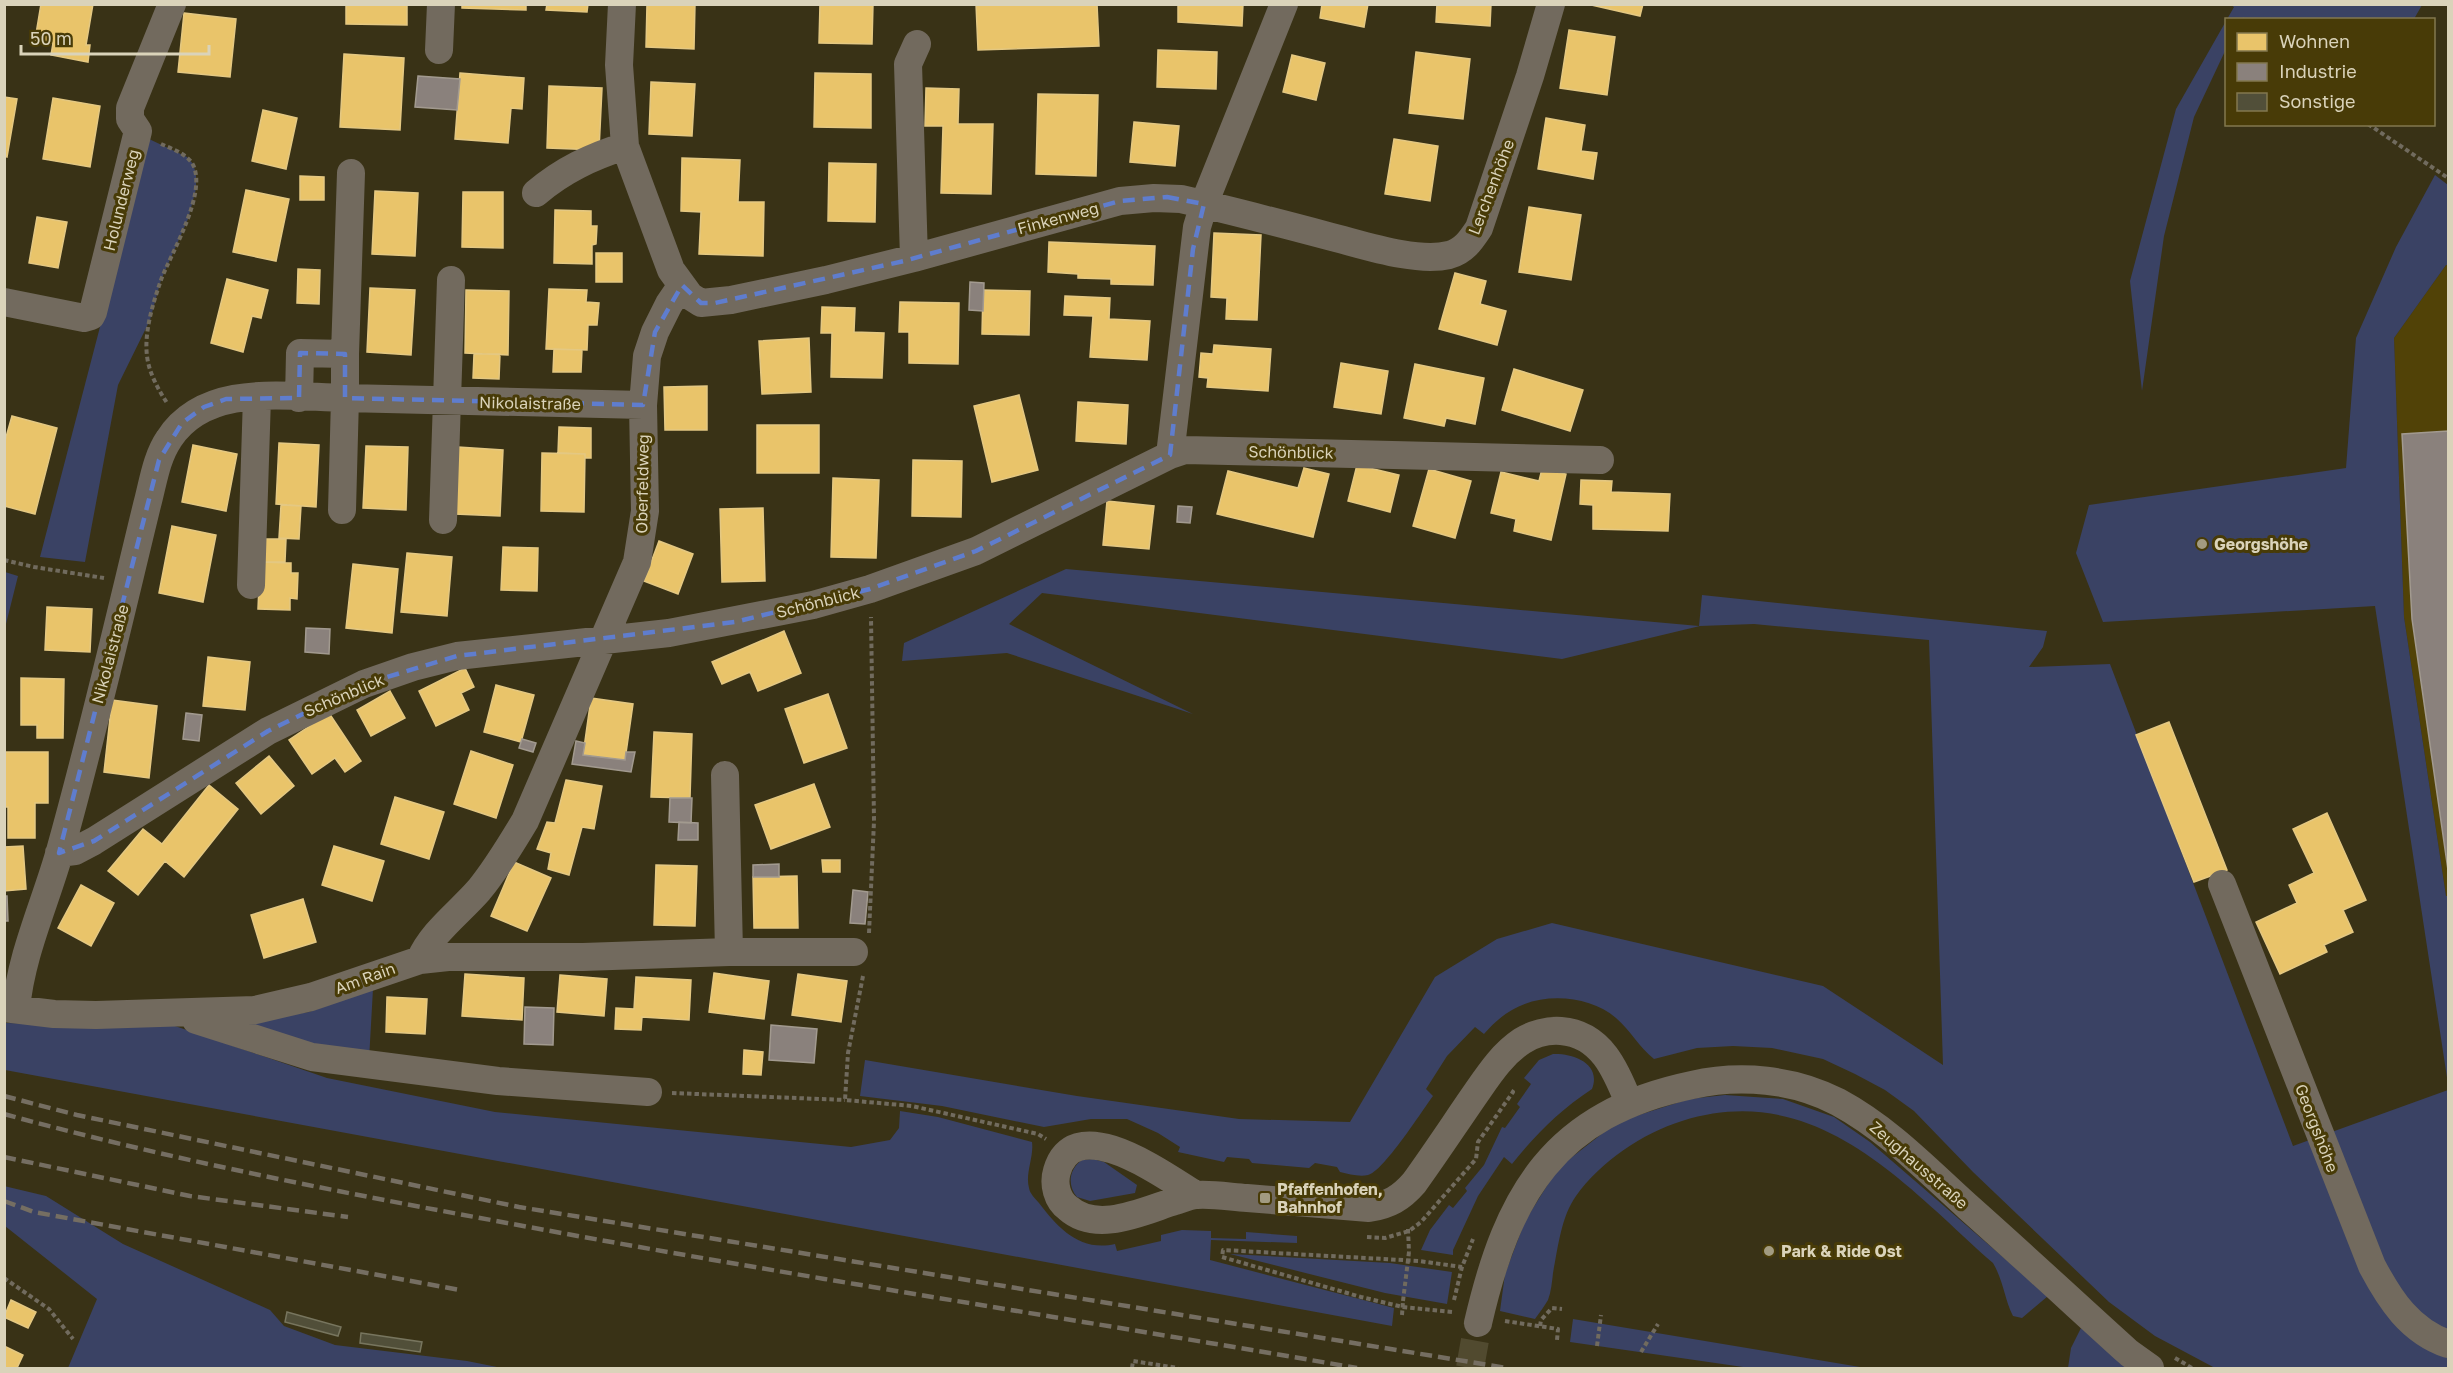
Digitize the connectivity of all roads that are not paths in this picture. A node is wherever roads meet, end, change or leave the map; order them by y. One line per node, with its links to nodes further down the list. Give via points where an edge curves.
1 (172, 4): 15 (street, Holunderweg, via 130,108 130,119 138,131 91,316 76,317)
2 (441, 4): 7 (street)
3 (622, 4): 8 (street, via 619,75)
4 (1284, 4): 11 (street)
5 (1551, 4): 11 (street, Lerchenhöhe, via 1479,228 1459,251 1439,256 1414,255)
6 (917, 44): 12 (street, via 908,64)
7 (439, 50)
8 (625, 146): 10 (street, via 577,165); 14 (street, via 662,249)
9 (351, 173): 16 (street)
10 (536, 193)
11 (1204, 204): 12 (street, Finkenweg, via 1167,197 1120,201); 22 (street, via 1193,249)
12 (914, 258): 14 (street, Finkenweg, via 715,303 701,303)
13 (451, 280): 20 (street)
14 (682, 285): 21 (street, Oberfeldweg, via 655,332 647,356)
15 (4, 302)
16 (345, 354): 18 (street, via 300,353); 19 (street)
17 (257, 397): 18 (street, Nikolaistraße); 26 (street); 29 (street, Nikolaistraße, via 226,399 204,407 182,423 159,460)
18 (299, 398): 19 (street, Nikolaistraße)
19 (345, 398): 20 (street, Nikolaistraße); 24 (street)
20 (447, 401): 21 (street, Nikolaistraße); 25 (street)
21 (643, 405): 27 (street, Oberfeldweg, via 643,534 637,562)
22 (1170, 454): 23 (street, Schönblick, via 1212,450); 27 (street, Schönblick, via 976,550 870,589 735,622)
23 (1600, 460)
24 (342, 510)
25 (443, 520)
26 (251, 585)
27 (603, 641): 29 (street, Schönblick, via 458,656 364,684 268,731 94,841 75,851); 33 (street, Oberfeldweg, via 525,821 480,889 431,940)
28 (725, 775): 31 (street)
29 (59, 853): 34 (street, Nikolaistraße)
30 (2222, 884): 40 (street, Georgshöhe, via 2372,1266 2400,1311 2432,1338)
31 (729, 952): 32 (street, Am Rain); 33 (street, Am Rain)
32 (861, 952)
33 (420, 960): 35 (street, Am Rain, via 277,1006)
34 (10, 1009): 35 (street, Am Rain, via 96,1015)
35 (176, 1014): 36 (street, via 312,1057 498,1081)
36 (648, 1092)
37 (1629, 1103): 38 (street, via 1602,1050 1588,1039 1565,1031 1549,1031 1528,1038 1507,1053 1414,1183 1388,1204 1369,1208); 39 (street, Zeughausstraße, via 1578,1134 1530,1186 1500,1243 1488,1280); 41 (street, Zeughausstraße, via 1700,1083 1737,1080 1780,1083 1832,1099 1900,1144 2129,1353)
38 (1196, 1195): 38 (street, via 1110,1147 1087,1146 1071,1152 1057,1169 1057,1192 1064,1205 1087,1220 1113,1219)
39 (1491, 1322)
40 (2448, 1344)
41 (2161, 1362)

